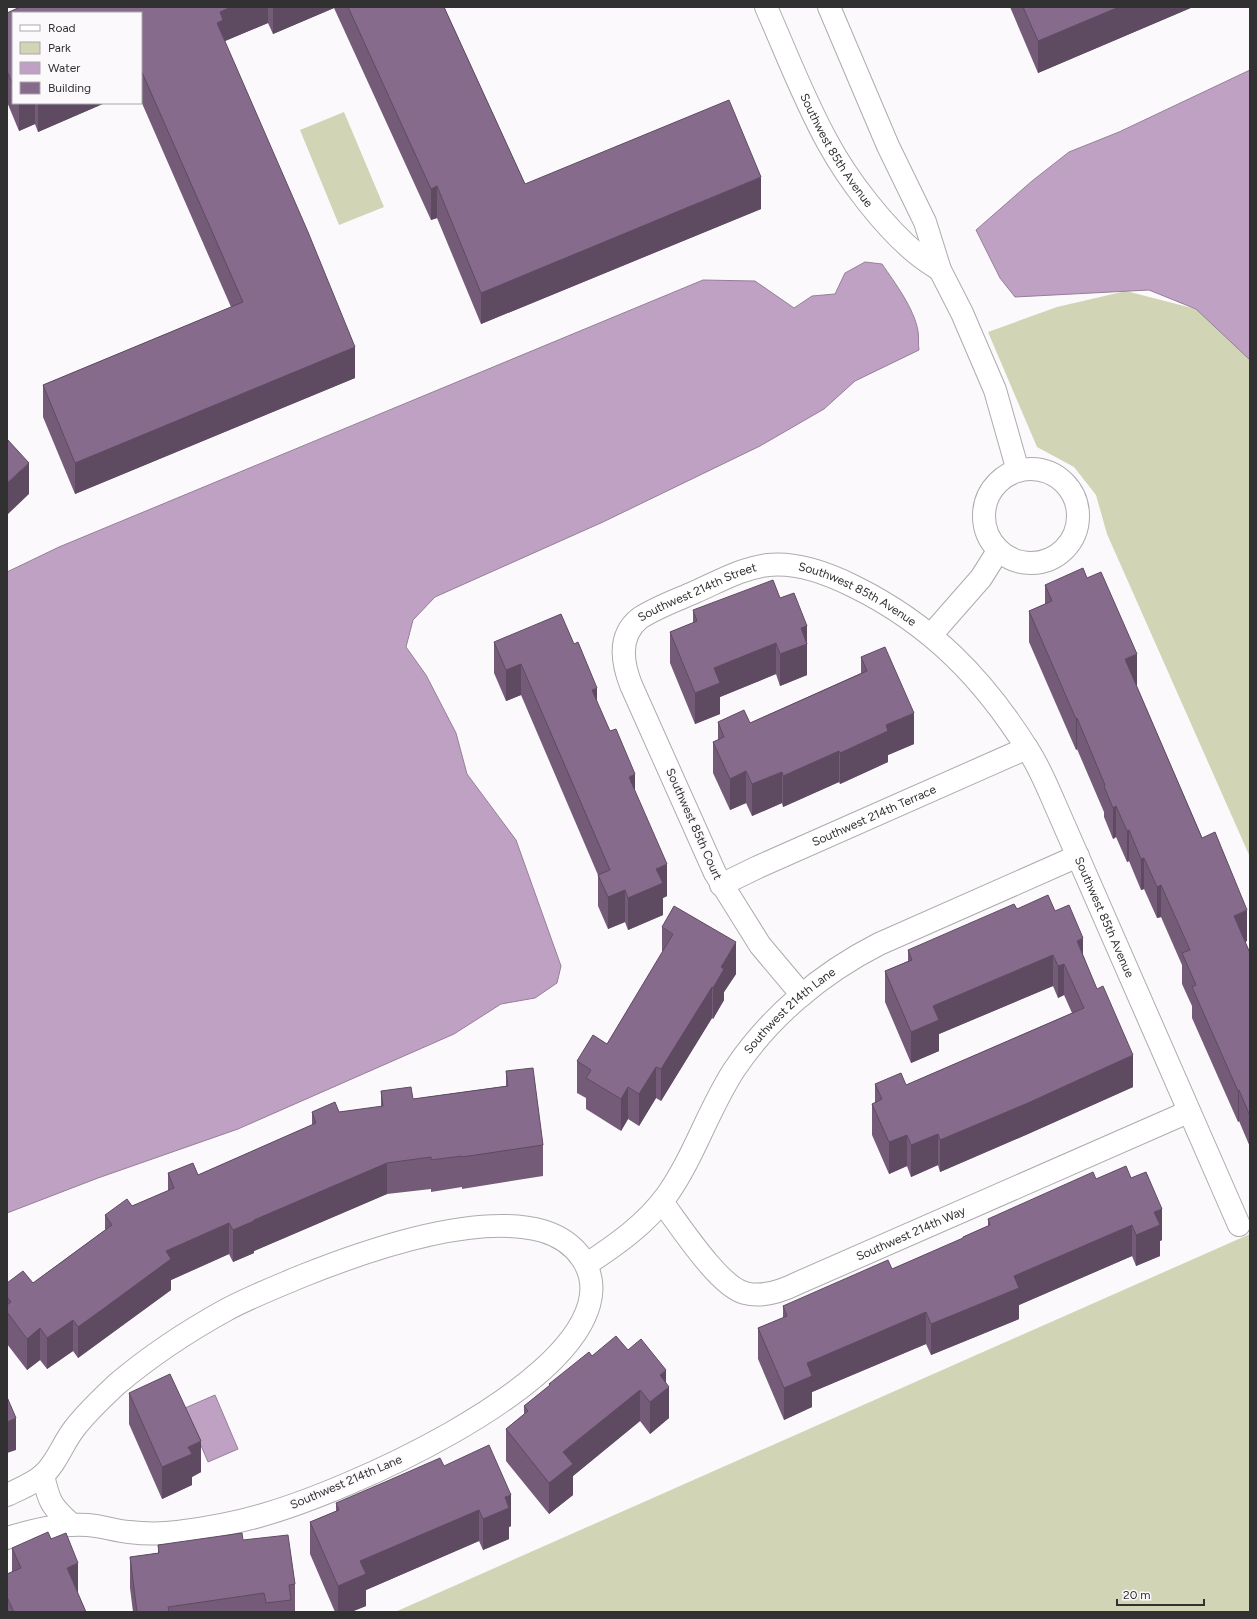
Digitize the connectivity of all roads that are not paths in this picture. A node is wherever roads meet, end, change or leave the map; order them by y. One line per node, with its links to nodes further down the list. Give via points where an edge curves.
1 (766, 7): 3 (street, Southwest 85th Avenue, via 820,128 838,160 891,230 918,255)
2 (829, 7): 3 (street, Southwest 85th Avenue, via 888,146 924,222)
3 (940, 270): 4 (street, Southwest 85th Avenue, via 995,390)
4 (1018, 471): 5 (street, via 996,483 984,505 985,530); 5 (street, via 1046,471 1069,488 1078,514 1077,528 1063,552 1037,564 1010,559)
5 (998, 551): 7 (street, via 980,578)
6 (778, 565): 7 (street, Southwest 85th Avenue, via 805,568 839,580 886,604); 8 (street, Southwest 214th Street, via 743,571 652,612 636,621)
7 (931, 635): 9 (street, Southwest 85th Avenue, via 959,660 990,694)
8 (626, 636): 11 (street, Southwest 85th Court, via 623,650 627,674)
9 (1027, 748): 10 (street, Southwest 85th Avenue); 11 (street, Southwest 214th Terrace)
10 (1078, 856): 12 (street, Southwest 214th Lane, via 873,947 836,969); 13 (street, Southwest 85th Avenue)
11 (721, 885): 12 (street, Southwest 85th Court, via 760,945)
12 (802, 995): 14 (street, Southwest 214th Lane, via 763,1033 734,1070)
13 (1188, 1112): 14 (street, Southwest 214th Way, via 798,1284 768,1294 744,1293 728,1284 704,1258); 15 (street, Southwest 85th Avenue)
14 (662, 1202): 16 (street, Southwest 214th Lane, via 629,1234)
15 (1239, 1225)
16 (587, 1264): 17 (street, Southwest 214th Lane, via 565,1240 546,1232 514,1226 490,1226 447,1232 339,1261 234,1306 149,1359 120,1382 76,1426 51,1467); 19 (street, Southwest 214th Lane, via 591,1278 590,1301 585,1317 558,1354 494,1406 450,1434 400,1460 306,1501 265,1515 218,1526 154,1534)
17 (43, 1475): 18 (street, Southwest 214th Lane); 19 (street, via 55,1510)
18 (7, 1495)
19 (71, 1524): 20 (street, Southwest 214th Lane)
20 (7, 1538)

